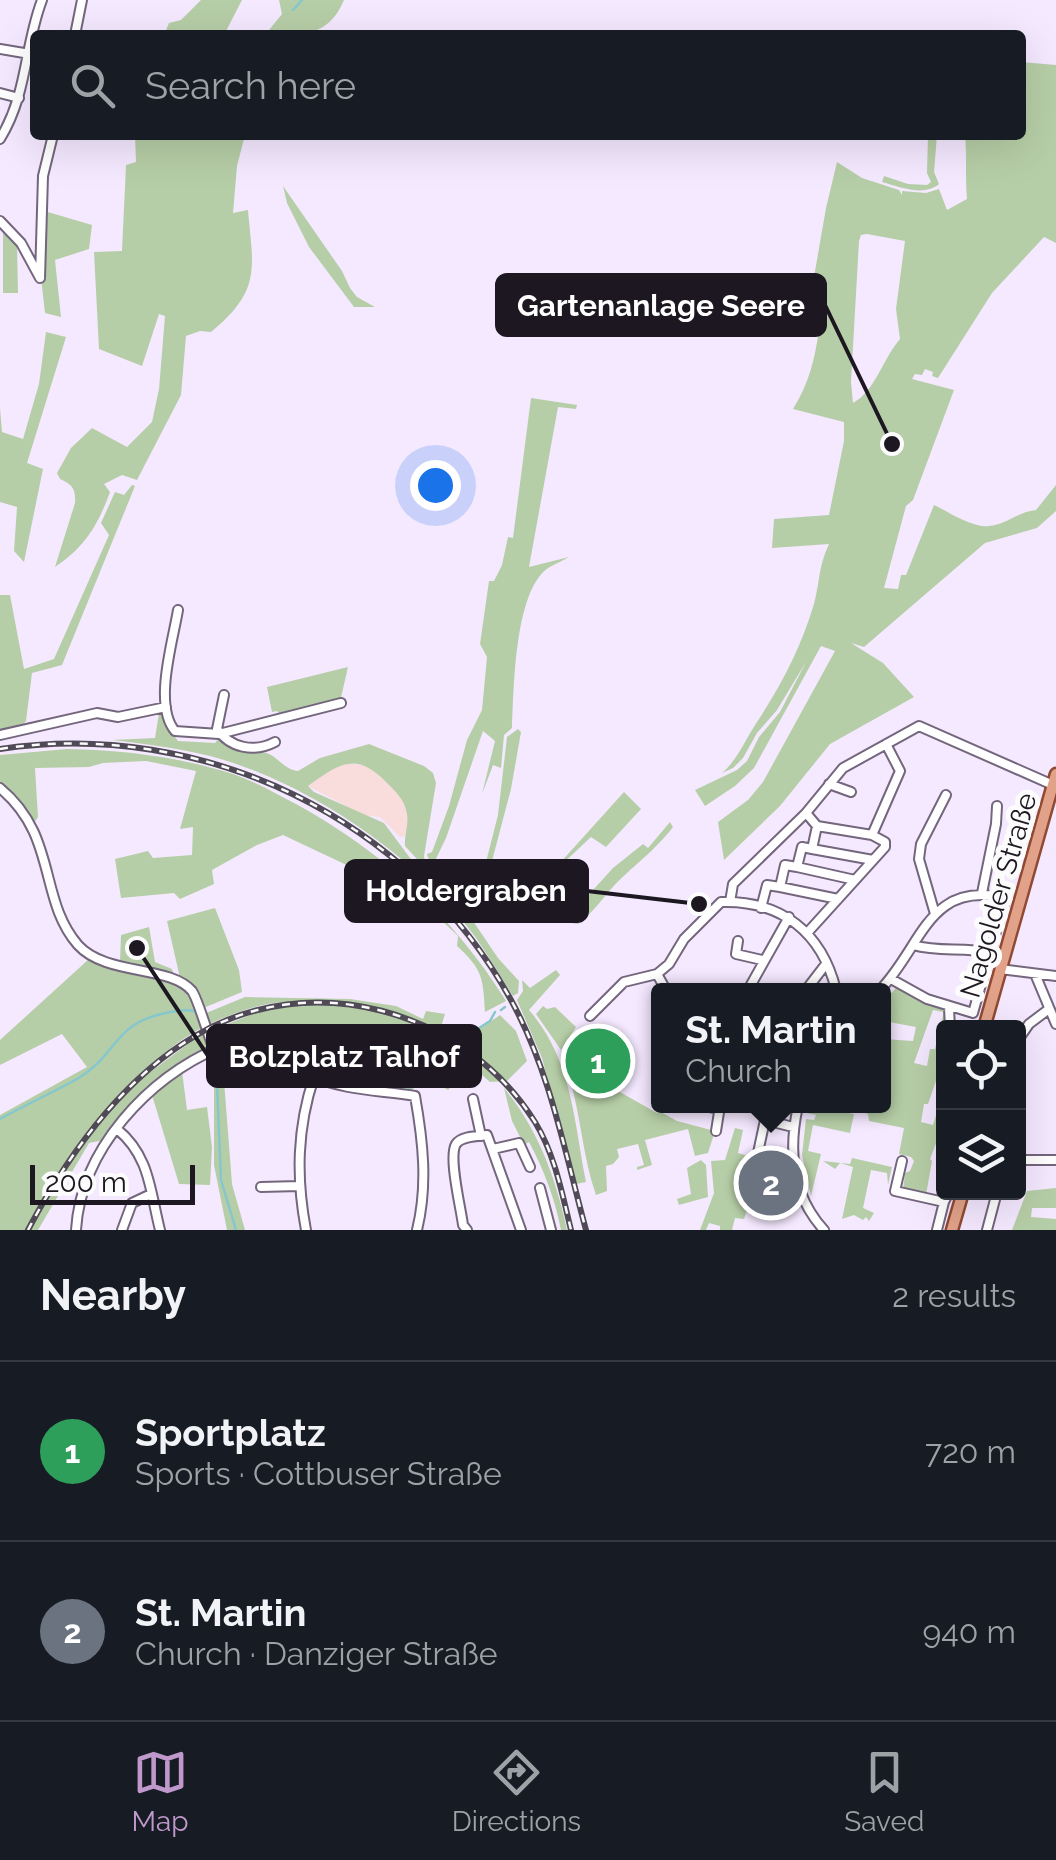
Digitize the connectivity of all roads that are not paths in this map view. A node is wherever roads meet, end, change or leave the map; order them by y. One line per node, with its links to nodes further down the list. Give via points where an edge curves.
1 (42, 0): 3 (street)
2 (82, 0): 4 (street)
3 (35, 30)
4 (76, 30)
5 (0, 48): 6 (street)
6 (30, 54): 9 (street)
7 (0, 93): 9 (street)
8 (30, 94): 9 (street)
9 (20, 95): 10 (street)
10 (0, 138)
11 (51, 140): 12 (street, via 41,193 40,278)
12 (0, 220)
13 (178, 610): 16 (street)
14 (224, 695): 17 (street)
15 (341, 704): 17 (street)
16 (166, 706): 17 (street, via 175,731); 18 (street)
17 (220, 734): 19 (street, via 253,749)
18 (0, 735)
19 (275, 742)
20 (886, 744): 21 (street, via 920,726); 22 (street, via 843,768); 29 (street, via 900,771)
21 (1054, 780): 47 (main road, Nagolder Straße)
22 (829, 784): 24 (street); 27 (street)
23 (0, 788): 64 (street, via 34,827 76,942 100,960 188,988)
24 (851, 792)
25 (946, 795): 39 (street, via 921,844)
26 (996, 806): 35 (street)
27 (806, 813): 28 (street); 37 (street, via 733,884)
28 (817, 826): 29 (street); 30 (street)
29 (872, 835): 31 (street, via 885,842)
30 (812, 849): 31 (street); 32 (street, via 802,847)
31 (873, 860): 33 (street)
32 (797, 867): 33 (street); 34 (street, via 785,865)
33 (855, 880): 36 (street)
34 (780, 887): 36 (street); 38 (street, via 767,885)
35 (982, 893): 39 (street); 44 (street, via 1005,897)
36 (838, 900): 41 (street)
37 (730, 902): 38 (street); 48 (street, via 712,910)
38 (761, 908): 40 (street)
39 (934, 914): 43 (street)
40 (789, 916): 41 (street); 45 (street)
41 (808, 932): 46 (street)
42 (738, 940): 45 (street, via 736,954)
43 (912, 945): 44 (street); 51 (street)
44 (990, 953): 57 (street, via 973,1012)
45 (762, 960): 53 (street)
46 (826, 964): 54 (street); 55 (street)
47 (1000, 969): 49 (street); 61 (main road, Nagolder Straße)
48 (658, 974): 52 (street); 59 (street, via 624,982)
49 (1035, 974): 50 (street); 58 (street)
50 (1056, 976)
51 (891, 979): 56 (street); 57 (street)
52 (662, 983)
53 (751, 983)
54 (811, 983)
55 (833, 983)
56 (887, 983)
57 (948, 1008): 60 (street)
58 (1048, 1010): 62 (street); 63 (street)
59 (590, 1016)
60 (949, 1020)
61 (986, 1020)
62 (1056, 1024)
63 (1026, 1028)
64 (214, 1049): 65 (street, via 259,1036); 72 (street, via 160,1082)
65 (314, 1077): 81 (street, via 300,1138); 92 (street, via 351,1090 415,1096 424,1150)
66 (473, 1099): 74 (street)
67 (719, 1113): 73 (street)
68 (766, 1113): 70 (street)
69 (796, 1113): 71 (street)
70 (765, 1120): 71 (street); 79 (street)
71 (793, 1127): 96 (street, via 798,1186)
72 (116, 1129): 84 (street, via 142,1155); 88 (street, via 89,1176)
73 (716, 1131)
74 (482, 1136): 75 (street); 93 (street, via 455,1148)
75 (493, 1149): 80 (street, via 519,1144); 94 (street)
76 (1026, 1160): 77 (street)
77 (1056, 1160)
78 (902, 1161): 87 (street, via 896,1191)
79 (756, 1162)
80 (530, 1166)
81 (299, 1186): 82 (street); 91 (street)
82 (261, 1187)
83 (540, 1188): 95 (street)
84 (151, 1194): 89 (street, via 132,1203); 90 (street)
85 (960, 1200): 98 (main road)
86 (994, 1200): 99 (street)
87 (944, 1202): 97 (street)
88 (76, 1230)
89 (122, 1230)
90 (160, 1230)
91 (306, 1230)
92 (417, 1230)
93 (467, 1230)
94 (520, 1230)
95 (551, 1230)
96 (824, 1230)
97 (937, 1230)
98 (952, 1230)
99 (987, 1230)

